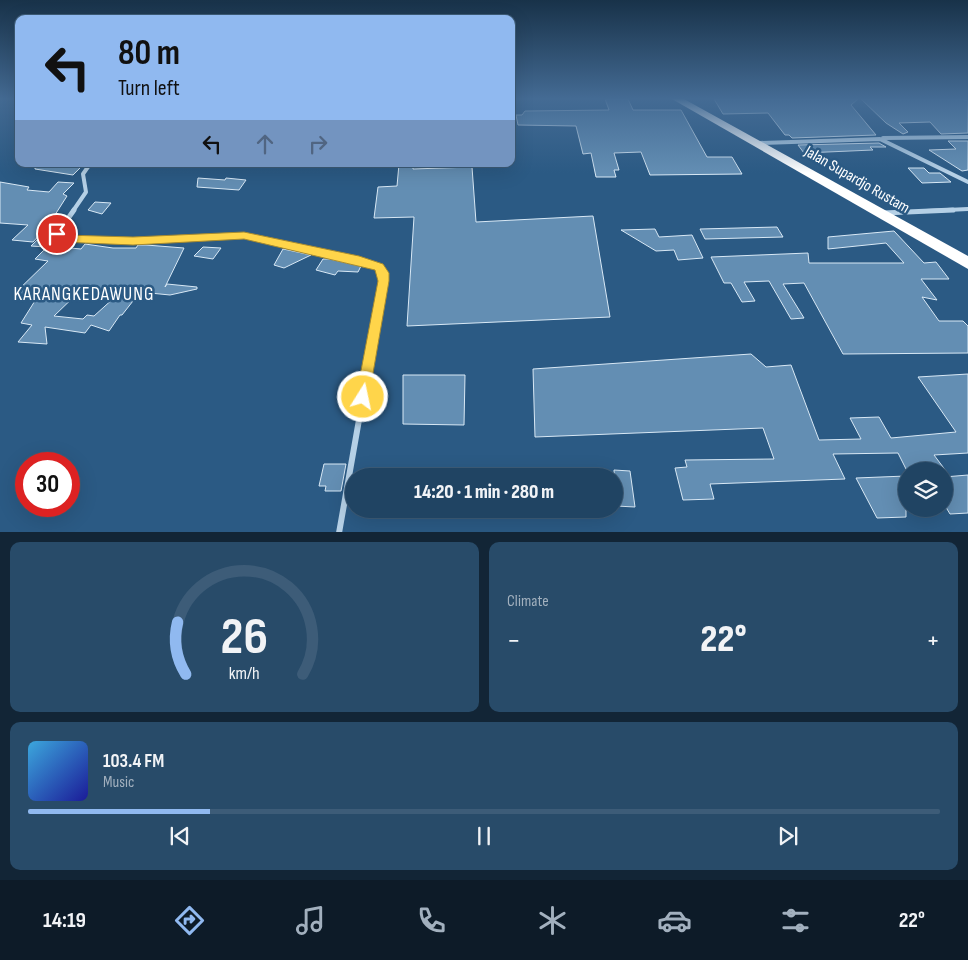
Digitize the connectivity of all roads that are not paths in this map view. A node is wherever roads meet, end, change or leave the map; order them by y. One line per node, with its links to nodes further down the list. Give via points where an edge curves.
1 (724, 124): 4 (highway, Jalan Supardjo Rustam)
2 (880, 138): 3 (street); 4 (street); 6 (street)
3 (968, 138)
4 (759, 143): 8 (highway, Jalan Supardjo Rustam)
5 (88, 167): 10 (street, via 83,174 86,192 57,234 59,238 133,241 244,236 359,260 374,264 381,270 383,281)
6 (968, 182)
7 (968, 209): 8 (street)
8 (882, 213): 9 (highway, Jalan Supardjo Rustam)
9 (968, 262)
10 (339, 532)

